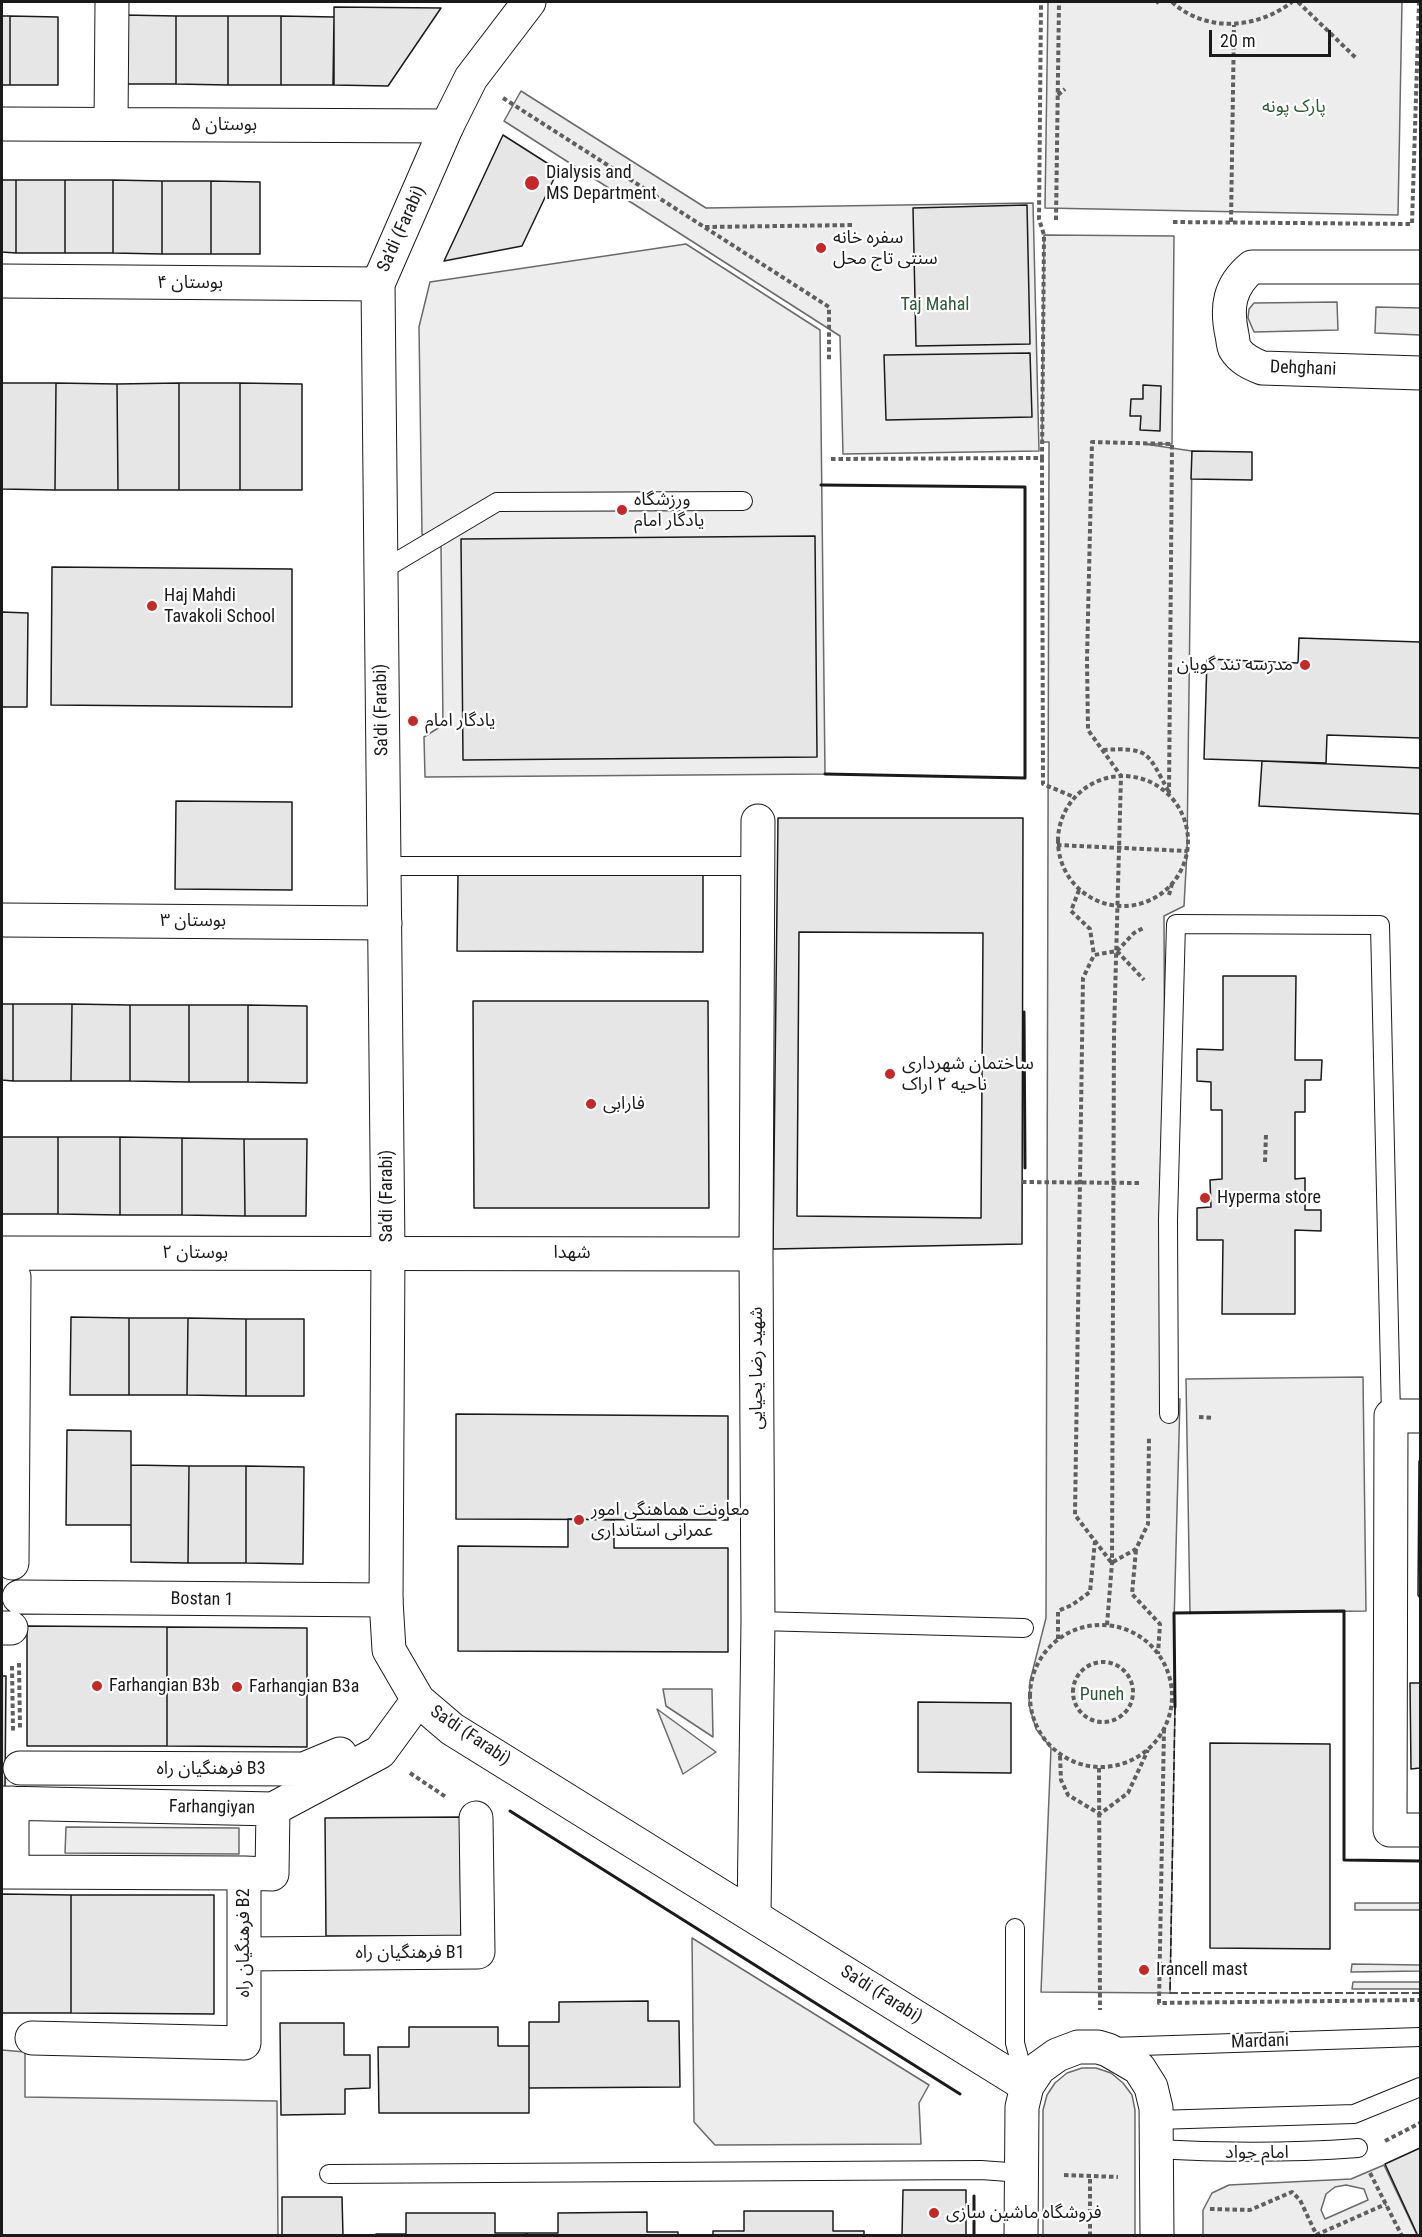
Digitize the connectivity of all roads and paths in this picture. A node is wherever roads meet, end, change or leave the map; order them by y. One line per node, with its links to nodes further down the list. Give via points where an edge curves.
1 (112, 2): 15 (street)
2 (529, 2): 11 (street, Sa'di (Farabi))
3 (1041, 2): 27 (path)
4 (1059, 2): 13 (path)
5 (1172, 2): 9 (path, via 1204,20)
6 (1292, 2): 9 (path, via 1267,18)
7 (1298, 2): 10 (path)
8 (1419, 2): 19 (path, via 1412,224)
9 (1234, 25): 19 (path)
10 (1357, 59)
11 (471, 78): 16 (street, Sa'di (Farabi)); 21 (path)
12 (1065, 89): 13 (path)
13 (1058, 96): 17 (path)
14 (2, 124): 15 (street, بوستان ۵)
15 (111, 124): 16 (street, بوستان ۵)
16 (447, 126): 24 (street, Sa'di (Farabi))
17 (1056, 220)
18 (1173, 222): 19 (path)
19 (1231, 222)
20 (854, 225): 21 (path)
21 (704, 227): 25 (path, via 829,307)
22 (1420, 267): 26 (street, Dehghani, via 1252,267 1232,290 1228,318 1235,349 1248,363 1262,368)
23 (2, 281): 24 (street, بوستان ۴)
24 (378, 284): 30 (street, Sa'di (Farabi))
25 (829, 360)
26 (1420, 373)
27 (1042, 458): 28 (path); 34 (path, via 1042,784)
28 (831, 459)
29 (743, 501): 30 (lane, via 497,502)
30 (381, 571): 39 (street, Sa'di (Farabi))
31 (1103, 750): 32 (path); 33 (path, via 1132,748 1148,755); 33 (path, via 1088,730 1092,442 1172,444)
32 (1120, 776): 33 (path, via 1136,777); 34 (path, via 1103,778); 37 (path)
33 (1169, 793): 38 (path, via 1187,828)
34 (1074, 798): 36 (path, via 1064,812)
35 (758, 821): 40 (street, شهید رضا یحیایی)
36 (1057, 845): 37 (path); 41 (path, via 1068,877)
37 (1119, 848): 38 (path); 42 (path)
38 (1187, 851): 42 (path, via 1182,869 1161,894 1133,906)
39 (384, 866): 40 (lane); 44 (street, Sa'di (Farabi))
40 (758, 866): 54 (street, شهید رضا یحیایی)
41 (1079, 890): 42 (path, via 1090,898); 46 (path, via 1071,911 1090,929)
42 (1118, 906): 45 (path)
43 (2, 920): 44 (street, بوستان ۳)
44 (385, 923): 53 (street, Sa'di (Farabi))
45 (1117, 951): 46 (path); 50 (path)
46 (1094, 955): 51 (path, via 1083,978)
47 (1266, 1134): 48 (path)
48 (1265, 1162)
49 (1022, 1182): 51 (path)
50 (1114, 1183): 51 (path); 52 (path); 62 (path)
51 (1080, 1184): 59 (path, via 1075,1515)
52 (1169, 1185): 56 (lane); 57 (lane, via 1176,924 1380,925)
53 (388, 1252): 54 (street, شهدا); 55 (street, بوستان ۲); 63 (street, Sa'di (Farabi))
54 (756, 1254): 64 (street, شهید رضا یحیایی)
55 (8, 1265): 58 (street)
56 (1168, 1414)
57 (1406, 1416): 83 (street, via 1390,1830)
58 (7, 1442): 61 (street)
59 (1095, 1540): 62 (path); 68 (path, via 1090,1592 1058,1611)
60 (1136, 1549): 69 (path, via 1132,1594 1160,1624)
61 (12, 1563)
62 (1112, 1563): 65 (path)
63 (386, 1600): 66 (street, Bostan 1); 70 (street, Sa'di (Farabi), via 389,1650)
64 (758, 1621): 67 (lane); 86 (street, شهید رضا یحیایی)
65 (1107, 1624): 68 (path, via 1089,1625); 69 (path, via 1127,1629)
66 (13, 1627): 73 (path); 77 (path)
67 (1024, 1628)
68 (1058, 1639): 76 (path, via 1036,1665 1030,1681 1029,1705 1036,1729)
69 (1158, 1654): 72 (path, via 1173,1693)
70 (418, 1700): 74 (street, Farhangiyan); 86 (street, Sa'di (Farabi), via 452,1729)
71 (1119, 1717): 71 (path, via 1126,1712 1133,1694 1128,1676 1105,1662 1085,1668 1074,1684 1076,1705 1090,1719 1109,1721)
72 (1164, 1729): 75 (path); 89 (path, via 1159,2003)
73 (13, 1733)
74 (387, 1742): 77 (street, فرهنگیان راه B3, via 304,1769); 80 (street, Farhangiyan); 82 (path)
75 (1149, 1750): 78 (path, via 1134,1760); 81 (path, via 1128,1793)
76 (1060, 1756): 78 (path, via 1078,1765); 81 (path, via 1061,1780 1068,1795)
77 (20, 1768)
78 (1099, 1768): 81 (path)
79 (7, 1803): 80 (street, Farhangiyan); 84 (street)
80 (273, 1809): 85 (street, via 272,1874)
81 (1100, 1814): 92 (path)
82 (476, 1818): 88 (street, فرهنگیان راه B1, via 478,1952)
83 (1420, 1830)
84 (7, 1872): 85 (street, فرهنگیان راه B2)
85 (244, 1873): 88 (street, فرهنگیان راه B2)
86 (754, 1915): 93 (street, Sa'di (Farabi))
87 (1015, 1928): 93 (lane, via 1015,2043)
88 (244, 1954): 91 (street, فرهنگیان راه B2, via 244,2043)
89 (1420, 2000)
90 (1420, 2037): 92 (lane, Mardani)
91 (32, 2038)
92 (1100, 2047): 93 (street, via 1078,2047 1057,2055 1039,2068); 96 (street, via 1139,2068 1151,2087)
93 (1027, 2086): 98 (street, via 1022,2108)
94 (1420, 2087): 96 (lane, via 1354,2114)
95 (1420, 2123): 97 (path)
96 (1156, 2134): 97 (lane, امام جواد, via 1239,2153); 107 (street)
97 (1359, 2151): 103 (path)
98 (1022, 2173): 99 (lane, via 981,2170); 105 (street)
99 (328, 2174)
100 (1064, 2175): 101 (path)
101 (1090, 2176): 102 (path); 106 (path)
102 (1123, 2177)
103 (1386, 2204): 108 (path); 109 (path)
104 (1210, 2210): 108 (path, via 1250,2210 1292,2192 1300,2200)
105 (1022, 2235)
106 (1090, 2235)
107 (1157, 2235)
108 (1316, 2235)
109 (1402, 2235)

